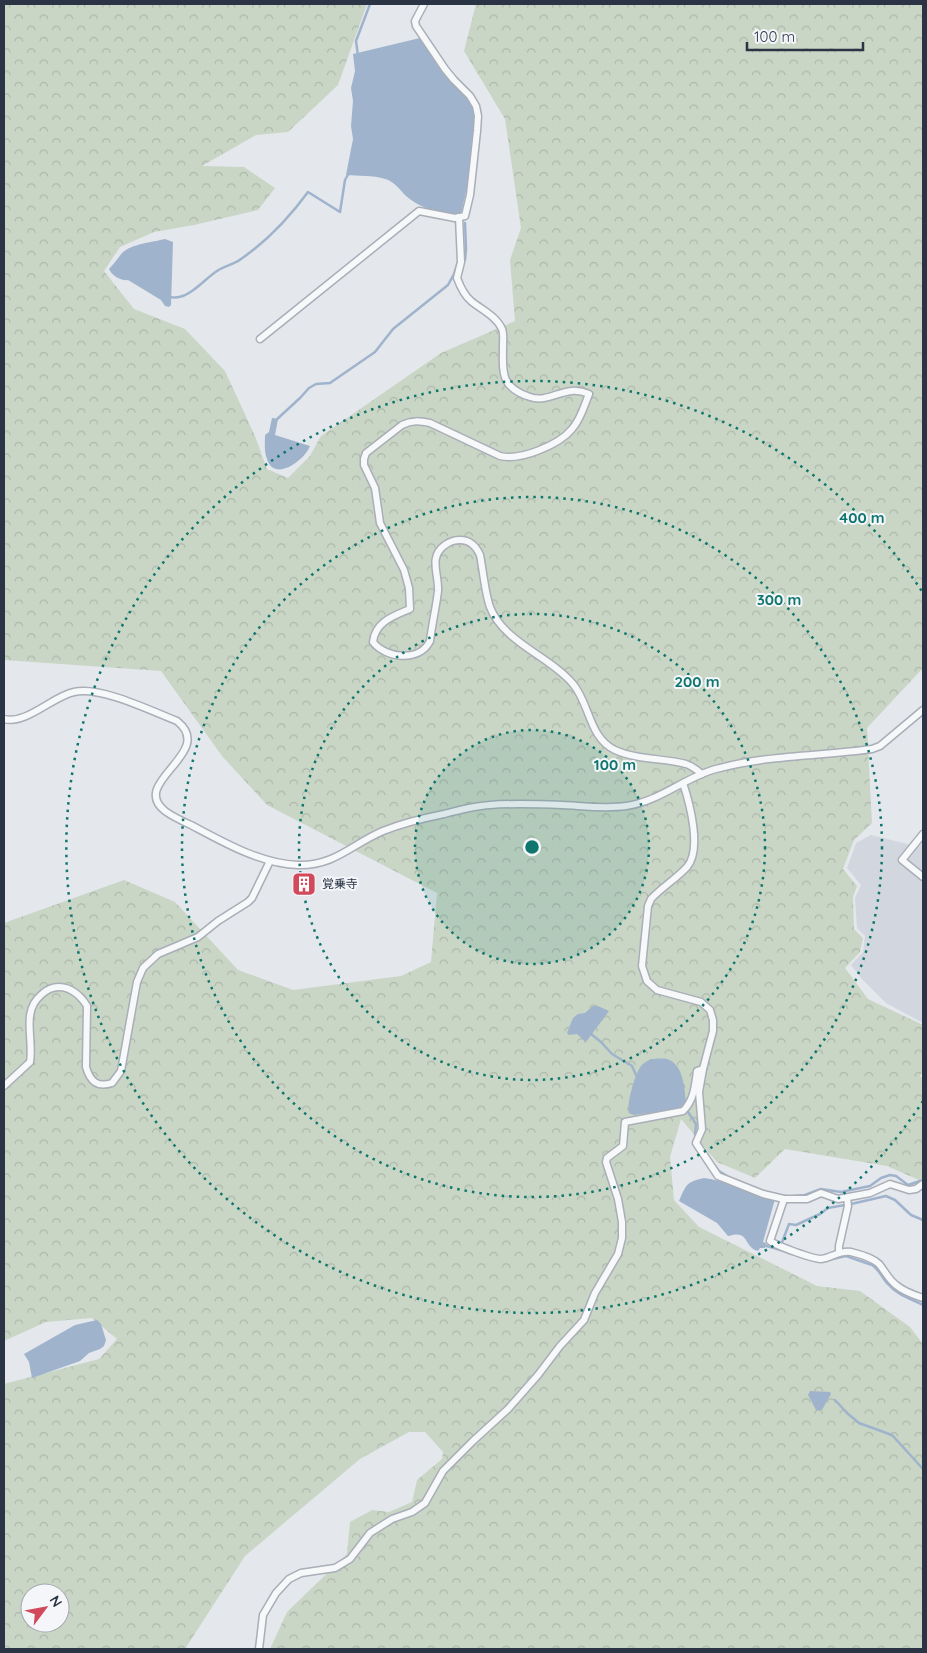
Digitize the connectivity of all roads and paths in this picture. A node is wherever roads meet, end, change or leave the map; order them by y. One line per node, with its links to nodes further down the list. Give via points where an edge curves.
1 (424, 4): 2 (street, via 415,21 416,26 449,74 474,101 478,116 470,195 466,216)
2 (459, 217): 3 (street, via 420,211); 6 (street, via 462,262 457,278 470,300 498,321 503,332 504,377 508,384 518,392 543,399 564,391 581,390 589,394 580,418 571,430 549,446 516,457 500,456 420,421 402,425 366,454 364,465 375,488 380,523 404,570 410,609 379,625 373,642 386,653 404,655 426,648 430,641 438,589 437,554 453,541 468,541 480,555 490,608 511,634 573,683 602,741 614,750 688,765)
3 (260, 339)
4 (923, 710): 6 (street, via 872,749 761,760)
5 (4, 719): 9 (street, via 24,716 76,691 108,695 176,721 187,735 187,743 180,759 159,783 156,797 159,804 169,814 202,831)
6 (702, 774): 7 (street)
7 (683, 783): 9 (street, via 646,801 626,806 488,805 402,824 334,859 297,865); 11 (street, via 694,849 688,865 651,899 642,966 647,981 657,990 701,1002 710,1010 713,1031)
8 (923, 834): 10 (street, via 902,860)
9 (270, 861): 12 (street, via 248,902 198,937 158,954 143,968 137,982 121,1070 112,1083 100,1085 89,1076 86,1067 87,1006 77,994 61,987 44,992 31,1006 30,1062)
10 (923, 877)
11 (702, 1069): 15 (street, via 699,1092 702,1129 696,1144 718,1176); 18 (street, via 698,1071 694,1095 683,1112 625,1122 623,1146 607,1158 618,1199 622,1238 618,1254 595,1293 584,1320 508,1409 443,1471 425,1503 370,1533 350,1559 336,1568 301,1573 282,1586 263,1615)
12 (4, 1086)
13 (923, 1184): 14 (street, via 909,1190 890,1184)
14 (848, 1198): 15 (street, via 838,1199 821,1193 808,1198); 16 (street)
15 (784, 1199): 16 (street, via 770,1241 815,1258 826,1258)
16 (839, 1252): 17 (street, via 850,1252 874,1261 896,1286)
17 (923, 1298)
18 (259, 1649)

